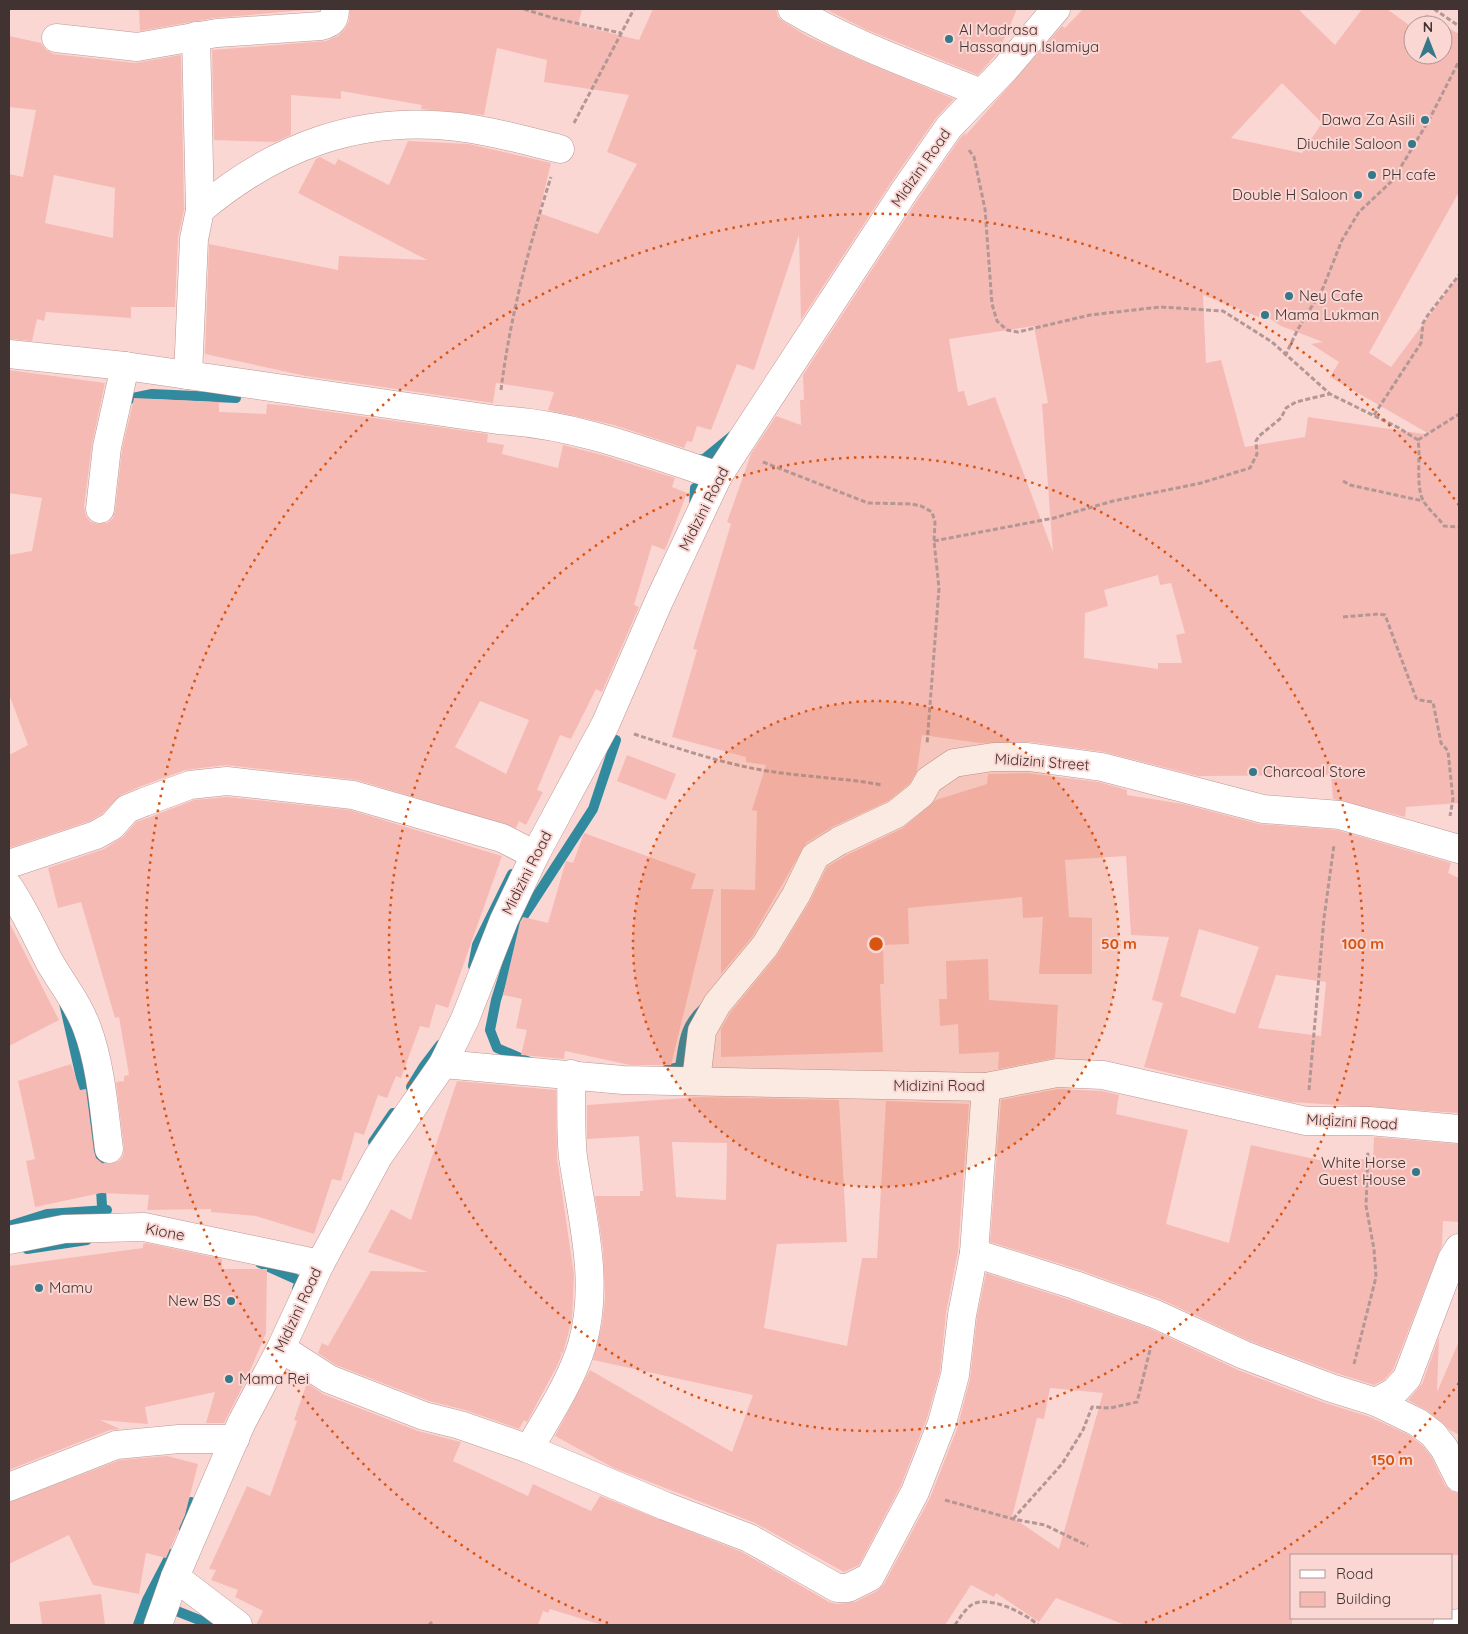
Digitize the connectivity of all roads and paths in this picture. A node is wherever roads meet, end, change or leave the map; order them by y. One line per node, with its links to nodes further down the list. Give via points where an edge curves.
1 (335, 9): 9 (street, via 335,18 330,24 321,26)
2 (524, 9): 8 (path)
3 (634, 9): 8 (path)
4 (792, 9): 12 (street, via 859,43)
5 (1056, 9): 12 (street, Midizini Road)
6 (1434, 9): 7 (path)
7 (1459, 26)
8 (621, 33): 14 (path)
9 (196, 36): 10 (street, via 137,47); 15 (street)
10 (56, 38)
11 (1459, 61): 18 (path, via 1393,180 1360,212 1342,240 1323,288)
12 (980, 94): 13 (street, Midizini Road)
13 (949, 127): 18 (path, via 974,157 985,209 992,304 997,321 1007,330 1018,332 1090,315 1160,307 1223,311 1272,342); 26 (street, Midizini Road)
14 (560, 150): 15 (street, via 459,127 417,124 352,130 296,148 240,180); 24 (path, via 530,242 505,356)
15 (200, 210): 20 (street, via 194,239)
16 (1459, 275): 23 (path, via 1423,323 1421,343)
17 (9, 354): 19 (street)
18 (1285, 356): 21 (path)
19 (125, 366): 20 (street); 29 (street, via 107,447)
20 (188, 374): 24 (street)
21 (1330, 394): 23 (path); 31 (path, via 1296,402 1286,408 1281,418 1259,436 1257,454 1250,468 1201,483 1113,500 1054,518)
22 (1459, 414): 25 (path)
23 (1374, 415): 25 (path)
24 (498, 420): 26 (street, via 528,422 606,438)
25 (1418, 440): 28 (path)
26 (718, 476): 31 (path, via 750,458 826,484 868,503 897,502 921,506 932,512); 33 (street, Midizini Road)
27 (1343, 481): 28 (path)
28 (1423, 500): 30 (path, via 1444,526)
29 (100, 509)
30 (1459, 527)
31 (934, 542): 34 (path, via 939,588)
32 (1343, 617): 36 (path, via 1385,615 1416,698 1433,702 1441,743 1448,752 1452,799)
33 (605, 724): 34 (path, via 754,769); 37 (street, Midizini Road)
34 (925, 787): 35 (street, Midizini Street, via 954,763 970,759 1028,757 1102,766 1263,808); 42 (street, Midizini Street, via 896,814 815,856 765,946 717,1004 702,1032)
35 (1340, 815): 36 (street, Midizini Street); 44 (path, via 1327,892)
36 (1450, 846)
37 (536, 855): 38 (street, via 502,838 353,795 226,781 190,785 128,808 112,826 96,835); 40 (street, Midizini Road, via 504,920 466,1019)
38 (9, 864)
39 (9, 887): 47 (street, via 25,910 88,1028 102,1092)
40 (443, 1064): 41 (street, Midizini Road); 51 (street, Midizini Road, via 378,1158)
41 (571, 1074): 42 (street, Midizini Road, via 623,1080); 57 (street, via 573,1155 589,1246 586,1328 575,1364)
42 (696, 1081): 43 (street, Midizini Road)
43 (986, 1088): 44 (street, Midizini Road, via 1057,1073 1103,1074); 50 (street)
44 (1306, 1121): 45 (street, Midizini Road)
45 (1369, 1121): 46 (street, Midizini Road); 54 (path, via 1366,1206 1374,1249 1374,1289 1350,1374)
46 (1459, 1130)
47 (109, 1149)
48 (9, 1240): 51 (street, Kione, via 64,1228 144,1227)
49 (1459, 1248): 55 (street, via 1407,1378 1394,1392)
50 (974, 1253): 52 (street, via 1075,1284); 60 (street, via 955,1375 942,1424)
51 (320, 1264): 53 (street, Midizini Road)
52 (1156, 1314): 54 (street, via 1244,1354); 61 (path, via 1150,1359 1137,1402 1110,1408 1092,1407 1083,1430 1062,1464)
53 (281, 1348): 56 (street, Midizini Road); 57 (street, via 329,1379 424,1416 460,1424)
54 (1332, 1388): 55 (street)
55 (1376, 1402): 58 (street, via 1417,1422 1433,1434)
56 (235, 1438): 59 (street, via 179,1438 116,1445); 63 (street, Midizini Road)
57 (529, 1449): 60 (street, via 749,1538 837,1588 848,1588 870,1577)
58 (1459, 1478)
59 (9, 1487)
60 (915, 1492): 61 (path)
61 (1013, 1519): 62 (path, via 1045,1525)
62 (1088, 1546)
63 (175, 1577): 65 (street, Midizini Road); 66 (street)
64 (1459, 1623): 69 (street)
65 (158, 1625)
66 (238, 1625)
67 (955, 1625): 68 (path, via 970,1606 983,1602 1019,1611)
68 (1038, 1625)
69 (1447, 1625)

